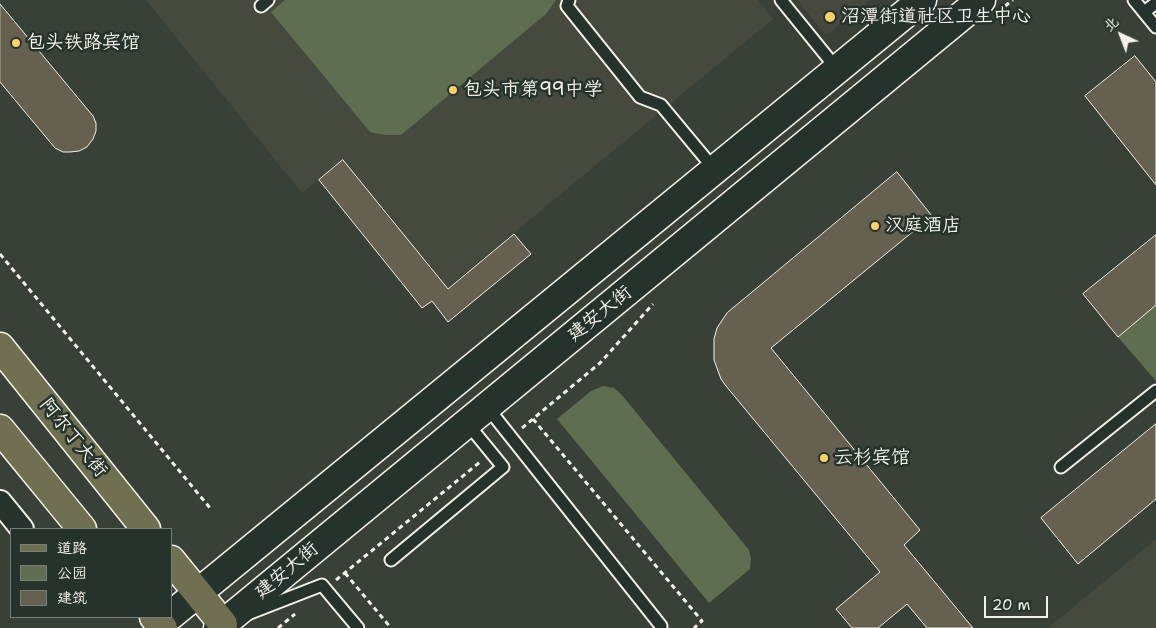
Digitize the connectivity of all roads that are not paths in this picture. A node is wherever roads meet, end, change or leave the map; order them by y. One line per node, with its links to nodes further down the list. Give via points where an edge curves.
1 (569, 0): 10 (lane, via 567,6 640,97 661,105)
2 (781, 0): 9 (lane)
3 (922, 0): 9 (main road, 建安大街)
4 (1134, 0): 7 (lane)
5 (993, 3): 13 (main road, 建安大街)
6 (1156, 3): 7 (lane)
7 (1144, 12): 8 (lane)
8 (1156, 27)
9 (837, 69): 10 (main road, 建安大街)
10 (715, 170): 22 (main road, 建安大街)
11 (0, 347): 19 (main road, 阿尔丁大街)
12 (1156, 391): 15 (lane)
13 (477, 415): 20 (lane, via 492,452 503,467); 24 (main road, 建安大街); 25 (lane, via 511,436)
14 (0, 429): 18 (main road)
15 (1061, 467)
16 (0, 502): 17 (street)
17 (21, 528)
18 (81, 528)
19 (145, 528)
20 (392, 560)
21 (172, 561): 22 (main road)
22 (198, 594): 23 (main road, 建安大街); 24 (main road)
23 (172, 614)
24 (220, 626): 26 (lane, via 322,585)
25 (661, 626)
26 (358, 628)

